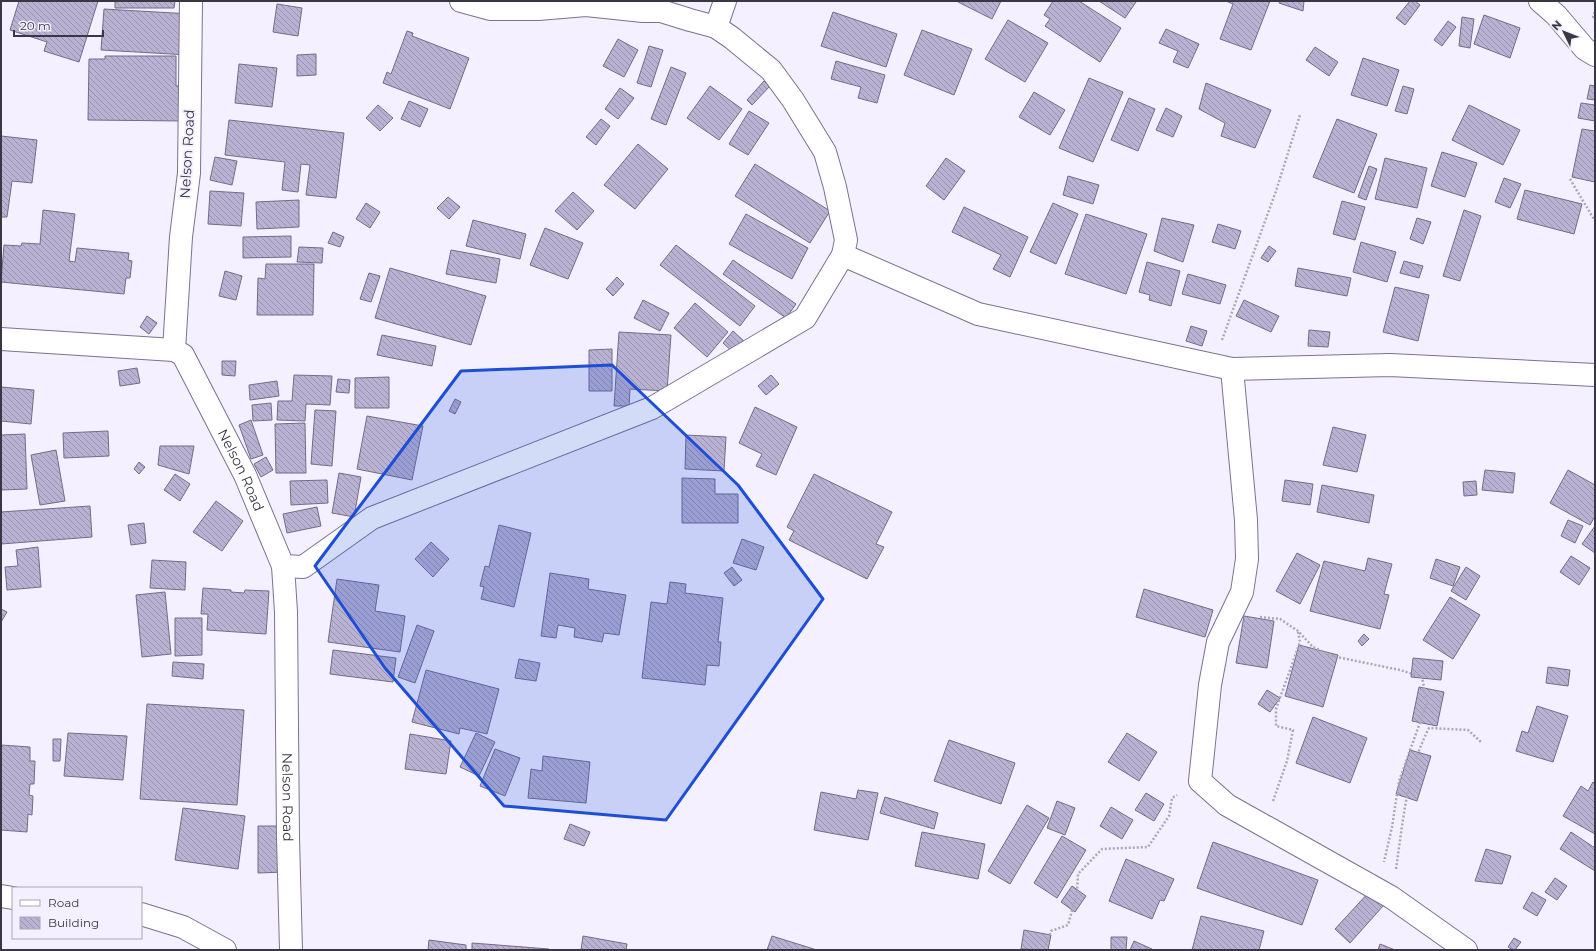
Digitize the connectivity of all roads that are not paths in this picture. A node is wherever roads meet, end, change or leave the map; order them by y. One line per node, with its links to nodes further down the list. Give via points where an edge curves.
1 (192, 1): 9 (street, Nelson Road, via 189,173 181,237)
2 (461, 1): 5 (street, via 490,9 586,5 661,11)
3 (725, 1): 5 (street)
4 (1540, 1): 6 (street, via 1556,15 1585,49)
5 (716, 27): 7 (street, via 771,70 825,152 846,240)
6 (1595, 55)
7 (843, 255): 10 (street, via 978,314); 12 (street, via 806,318 652,408 372,518 303,566)
8 (1, 339): 9 (street)
9 (174, 350): 12 (street, Nelson Road, via 183,355 245,475)
10 (1223, 367): 11 (street, via 1390,365); 18 (street, via 1246,520 1246,559 1242,592 1218,642 1210,685 1200,781 1227,806 1384,893)
11 (1595, 375)
12 (283, 566): 17 (street, Nelson Road, via 286,612)
13 (1, 896): 14 (street)
14 (12, 898)
15 (142, 914): 16 (street, via 183,928)
16 (225, 950)
17 (291, 950)
18 (1466, 950)

